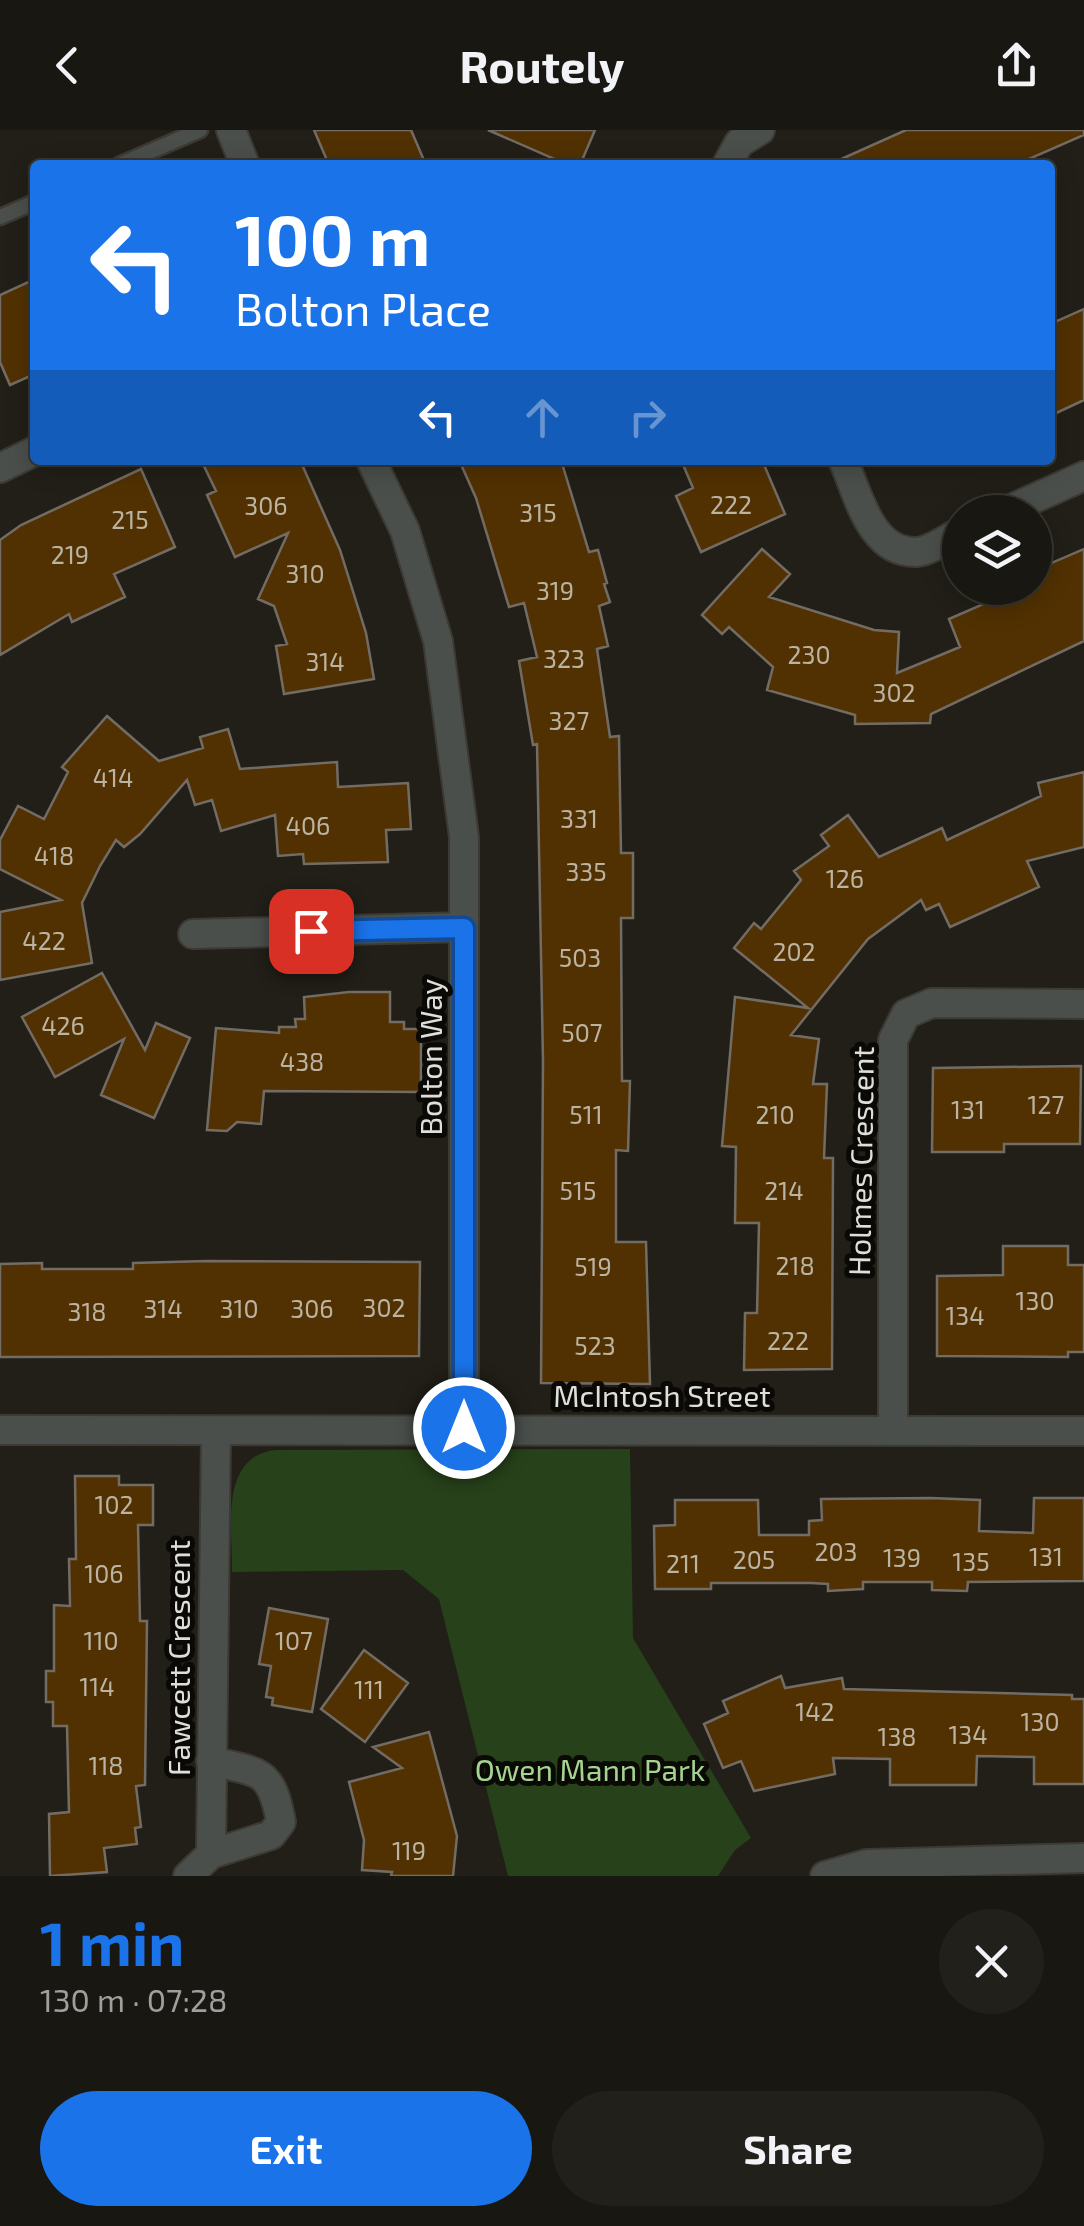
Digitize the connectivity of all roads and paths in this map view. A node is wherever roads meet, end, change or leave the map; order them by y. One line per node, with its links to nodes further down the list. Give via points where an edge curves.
1 (200, 130): 4 (lane)
2 (231, 130): 5 (street)
3 (760, 130): 6 (street)
4 (131, 160)
5 (243, 160)
6 (730, 160)
7 (30, 204): 8 (lane)
8 (0, 217)
9 (30, 453): 12 (street)
10 (373, 465): 16 (street, Bolton Way, via 405,531 438,641 464,837)
11 (845, 465): 15 (street, via 874,531 895,547 919,552)
12 (0, 468)
13 (1084, 476): 14 (street)
14 (1042, 495)
15 (942, 541)
16 (464, 928): 17 (street); 19 (street, Bolton Way)
17 (194, 934)
18 (1084, 1004): 21 (street, Holmes Crescent, via 932,1003 906,1014 893,1040)
19 (464, 1428): 21 (street, McIntosh Street); 23 (street, McIntosh Street)
20 (0, 1430): 23 (street, McIntosh Street)
21 (893, 1430): 22 (street, McIntosh Street)
22 (1084, 1431)
23 (216, 1432): 24 (street, Fawcett Crescent)
24 (212, 1761): 25 (street, Fawcett Crescent); 25 (street, via 262,1774 274,1786 281,1822 270,1836)
25 (211, 1854): 27 (street)
26 (1084, 1858): 28 (street, via 868,1864)
27 (188, 1876)
28 (825, 1876)

